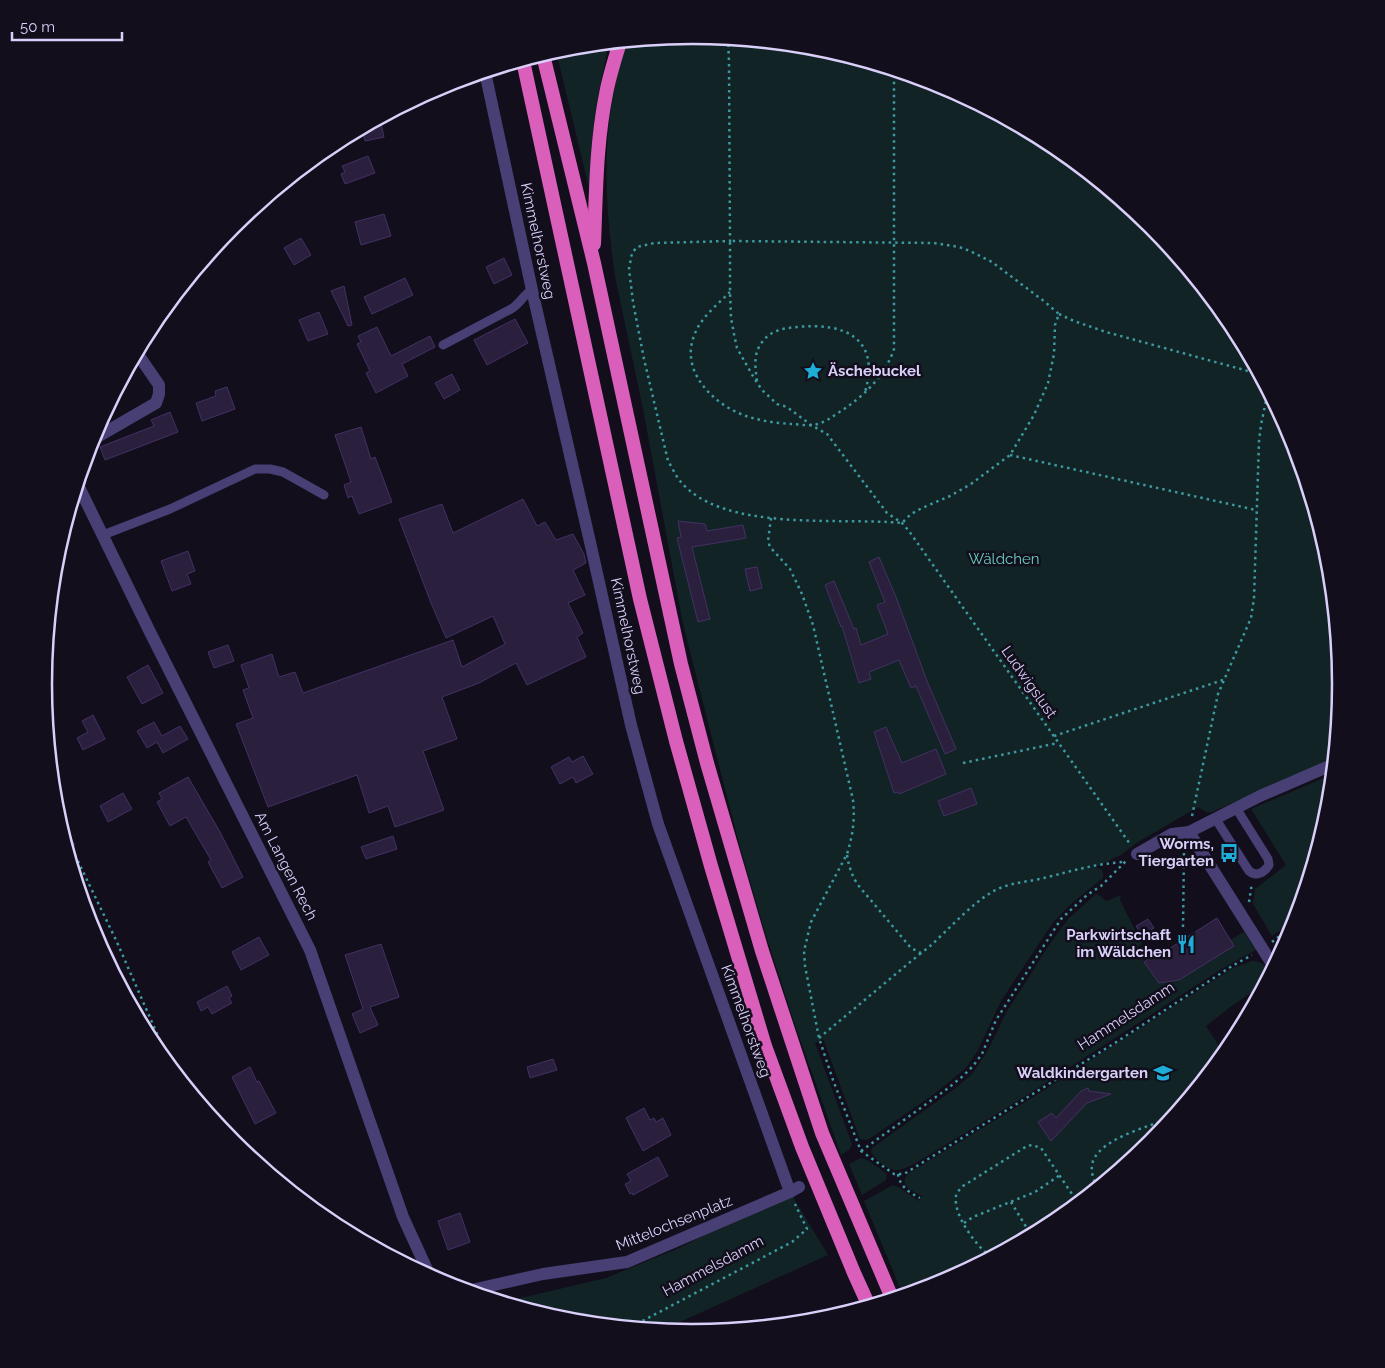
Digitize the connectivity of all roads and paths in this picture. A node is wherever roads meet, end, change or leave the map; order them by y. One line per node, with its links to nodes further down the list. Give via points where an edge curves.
1 (729, 45): 7 (path)
2 (618, 48): 9 (highway, via 606,94 598,151)
3 (544, 62): 9 (highway)
4 (524, 67): 64 (highway, via 640,599 710,866 765,1046 809,1164)
5 (894, 77): 8 (path)
6 (486, 78): 10 (street, Kimmelhorstweg)
7 (730, 241): 8 (path); 11 (path); 25 (path, via 654,243 637,247 632,253 629,269 633,302 668,460 680,481 715,506)
8 (895, 242): 12 (path, via 946,244 970,250 992,262); 17 (path, via 894,349 877,381)
9 (594, 263): 63 (highway, via 681,664 707,763 762,951 822,1133)
10 (532, 290): 13 (lane, via 516,307); 54 (street, Kimmelhorstweg, via 631,725 656,815)
11 (730, 292): 16 (path, via 737,348); 19 (path, via 701,323 694,336 692,364 697,378 707,391 744,416)
12 (1059, 314): 15 (path, via 1106,332); 21 (path, via 1048,383)
13 (443, 345)
14 (141, 359): 20 (street, via 159,385 156,403)
15 (1251, 372)
16 (757, 382): 17 (path, via 754,363 757,351 767,336 786,328 820,326 844,331 863,346 868,371); 19 (path, via 769,398)
17 (864, 394): 19 (path, via 824,422)
18 (1266, 400): 24 (path, via 1259,441)
19 (811, 425): 26 (path, Ludwigslust, via 827,434 887,513)
20 (104, 433)
21 (1010, 455): 24 (path); 26 (path, via 971,484 911,514)
22 (82, 492): 27 (street, Am Langen Rech)
23 (324, 495): 27 (lane, via 283,472 255,469 170,509)
24 (1256, 510): 28 (path, via 1251,618)
25 (771, 518): 26 (path); 36 (path, via 768,532 770,547 790,569 813,626 854,800 854,828)
26 (902, 522): 29 (path, Ludwigslust)
27 (103, 535): 61 (street, Am Langen Rech, via 310,950 403,1217)
28 (1223, 680): 29 (path); 35 (path)
29 (1054, 736): 30 (path, Ludwigslust)
30 (1058, 743): 31 (path); 37 (path, Ludwigslust)
31 (963, 763)
32 (1327, 767): 33 (street)
33 (1236, 808): 34 (street); 40 (lane, via 1268,860 1266,869)
34 (1215, 818): 35 (street); 40 (lane)
35 (1189, 832): 37 (street, via 1172,834); 42 (path, via 1184,848); 44 (street)
36 (847, 854): 45 (path, via 858,886 911,948); 47 (path, via 811,922 804,951)
37 (1137, 854): 39 (path)
38 (77, 859): 48 (path)
39 (1124, 862): 45 (path, via 1084,867 994,891); 50 (path, via 1061,919 996,1020 982,1054 973,1066 947,1089)
40 (1253, 874): 41 (path)
41 (1249, 903)
42 (1183, 928)
43 (1282, 934): 44 (path, Hammelsdamm)
44 (1265, 951): 46 (street); 51 (path, Hammelsdamm, via 1232,966 1102,1051 904,1174)
45 (920, 953): 47 (path)
46 (1270, 960)
47 (819, 1038): 50 (path)
48 (159, 1039)
49 (1158, 1123): 53 (path, via 1123,1136 1102,1150 1093,1162)
50 (861, 1150): 51 (path, via 890,1172)
51 (898, 1174): 56 (path, via 901,1184)
52 (1060, 1175): 55 (path); 57 (path, via 1035,1192); 58 (path, via 1041,1148 1027,1146 958,1191 956,1204)
53 (1094, 1182)
54 (795, 1190): 62 (street, Mittelochsenplatz, via 627,1262 542,1274); 65 (path, Hammelsdamm, via 807,1229 792,1242)
55 (1074, 1197)
56 (920, 1198)
57 (1011, 1202): 58 (path, via 973,1216); 59 (path)
58 (963, 1224): 60 (path)
59 (1027, 1229)
60 (986, 1253)
61 (425, 1266)
62 (481, 1288)
63 (890, 1292)
64 (866, 1300)
65 (641, 1322)

